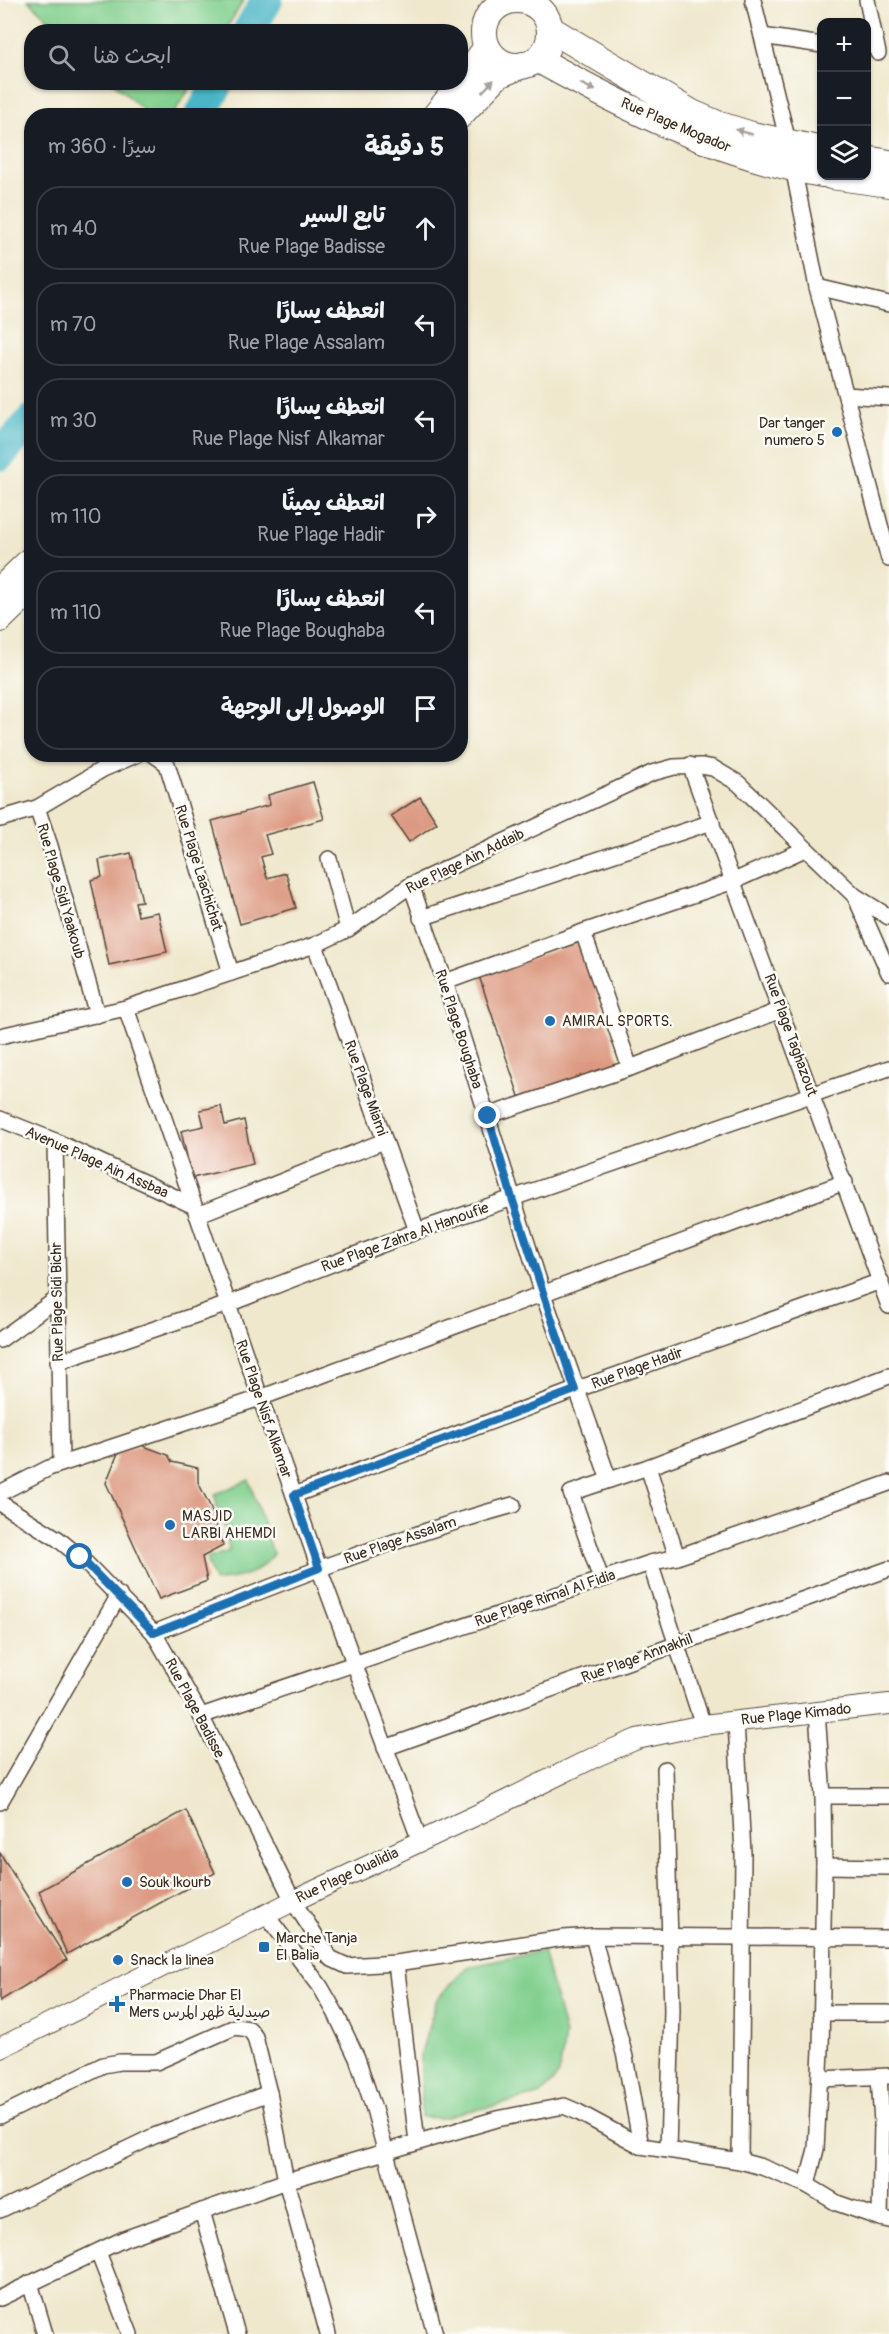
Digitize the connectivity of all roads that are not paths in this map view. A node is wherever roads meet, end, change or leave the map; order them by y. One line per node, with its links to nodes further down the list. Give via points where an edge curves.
1 (753, 0): 4 (street)
2 (867, 0): 7 (street)
3 (550, 29): 6 (highway, via 540,9 519,0 508,1 498,6 485,24); 8 (highway, via 544,51); 13 (highway, Rue Plage Mogador, one-way to 3, via 720,125 692,113)
4 (762, 36): 5 (street); 13 (street)
5 (817, 44)
6 (487, 47): 8 (highway, via 509,65); 9 (highway)
7 (878, 52)
8 (530, 62): 12 (highway, one-way to 8, via 498,75); 17 (highway, Rue Plage Mogador, one-way to 17, via 745,155)
9 (468, 74)
10 (456, 90): 11 (highway)
11 (442, 108)
12 (467, 108)
13 (788, 142): 14 (highway, Rue Plage Mogador); 17 (street)
14 (817, 149)
15 (871, 160): 16 (highway)
16 (889, 163)
17 (793, 169): 18 (highway, Rue Plage Mogador); 21 (street)
18 (817, 173)
19 (860, 180): 20 (highway)
20 (889, 184)
21 (817, 287): 22 (street); 23 (street)
22 (889, 304)
23 (846, 395): 24 (street); 25 (street)
24 (889, 398)
25 (889, 559)
26 (24, 567): 27 (highway)
27 (0, 590)
28 (24, 596): 29 (highway)
29 (0, 619)
30 (119, 762): 33 (street, Rue Plage Sidi Yaakoub)
31 (160, 762): 46 (street, Rue Plage Laachichat)
32 (690, 765): 35 (street, Rue Plage Taghazout); 36 (street, Rue Plage Ain Addaib, via 713,768 738,783); 39 (street, Rue Plage Ain Addaib, via 652,773)
33 (37, 808): 34 (street); 51 (street, Rue Plage Sidi Yaakoub)
34 (0, 819)
35 (712, 822): 38 (street, Rue Plage Taghazout); 42 (street)
36 (805, 849): 38 (street); 40 (street, Rue Plage Ain Addaib)
37 (329, 859): 43 (street)
38 (734, 881): 44 (street); 50 (street, Rue Plage Taghazout)
39 (411, 885): 42 (street, Rue Plage Boughaba); 43 (street, Rue Plage Ain Addaib)
40 (855, 896): 41 (street, Rue Plage Ain Addaib); 47 (street)
41 (889, 917)
42 (421, 918): 48 (street, Rue Plage Boughaba)
43 (348, 929): 45 (street, Rue Plage Ain Addaib)
44 (583, 932): 48 (street); 53 (street)
45 (315, 945): 46 (street, Rue Plage Ain Addaib); 59 (street, Rue Plage Miami)
46 (231, 973): 49 (street, Rue Plage Ain Addaib)
47 (889, 974)
48 (445, 982): 56 (street, Rue Plage Boughaba)
49 (126, 1008): 51 (street, Rue Plage Ain Addaib); 62 (street, Rue Plage Nisf Alkamar)
50 (782, 1010): 53 (street); 55 (street, Rue Plage Taghazout)
51 (97, 1015): 52 (street, Rue Plage Ain Addaib)
52 (0, 1036)
53 (630, 1068): 56 (street)
54 (889, 1068): 55 (street, Rue Plage Zahra Al Hanoufie)
55 (812, 1093): 60 (street, Rue Plage Taghazout); 61 (street, Rue Plage Zahra Al Hanoufie)
56 (488, 1116): 61 (street, Rue Plage Boughaba)
57 (0, 1119): 58 (street, Avenue Plage Ain Assbaa)
58 (55, 1141): 62 (street, Avenue Plage Ain Assbaa); 66 (street, Rue Plage Sidi Bichr)
59 (384, 1141): 62 (street); 63 (street, Rue Plage Miami)
60 (845, 1182): 64 (street, Rue Plage Taghazout); 65 (street)
61 (512, 1198): 63 (street, Rue Plage Zahra Al Hanoufie); 65 (street, Rue Plage Boughaba)
62 (196, 1210): 67 (street, Rue Plage Nisf Alkamar)
63 (417, 1232): 67 (street, Rue Plage Zahra Al Hanoufie)
64 (881, 1281): 68 (street, Rue Plage Taghazout); 72 (street, Rue Plage Hadir)
65 (543, 1294): 72 (street, Rue Plage Boughaba); 73 (street)
66 (58, 1298): 69 (street); 70 (street, Rue Plage Sidi Bichr)
67 (228, 1304): 70 (street, Rue Plage Zahra Al Hanoufie); 73 (street, Rue Plage Nisf Alkamar)
68 (889, 1306)
69 (0, 1340)
70 (58, 1362): 74 (street, Rue Plage Sidi Bichr)
71 (889, 1376): 75 (street)
72 (575, 1390): 76 (street, Rue Plage Boughaba); 79 (street, Rue Plage Hadir)
73 (260, 1398): 74 (street); 79 (street, Rue Plage Nisf Alkamar)
74 (61, 1463): 78 (street)
75 (648, 1467): 76 (street); 82 (street)
76 (609, 1480): 86 (street, via 571,1493)
77 (889, 1483): 82 (street, Rue Plage Rimal Al Fidia)
78 (0, 1493)
79 (294, 1495): 84 (street, Rue Plage Nisf Alkamar)
80 (0, 1503): 87 (street, Rue Plage Badisse, via 58,1539)
81 (513, 1505): 84 (street, Rue Plage Assalam)
82 (677, 1557): 83 (street, Rue Plage Rimal Al Fidia)
83 (650, 1563): 86 (street, Rue Plage Rimal Al Fidia); 89 (street)
84 (319, 1568): 88 (street, Rue Plage Assalam); 90 (street, Rue Plage Nisf Alkamar)
85 (889, 1569): 89 (street, Rue Plage Annakhil)
86 (601, 1580): 90 (street, Rue Plage Rimal Al Fidia)
87 (119, 1595): 88 (street, Rue Plage Badisse); 98 (street)
88 (154, 1633): 93 (street, Rue Plage Badisse)
89 (676, 1644): 95 (street); 96 (street, Rue Plage Annakhil)
90 (352, 1663): 93 (street, Rue Plage Rimal Al Fidia); 96 (street, Rue Plage Nisf Alkamar)
91 (889, 1704): 92 (street, Rue Plage Kimado)
92 (817, 1712): 94 (street, Rue Plage Kimado); 99 (street)
93 (201, 1716): 105 (street, Rue Plage Badisse)
94 (736, 1721): 95 (street, Rue Plage Kimado); 109 (street)
95 (703, 1725): 102 (street, Rue Plage Oualidia, via 652,1734 620,1746)
96 (385, 1748): 102 (street, Rue Plage Nisf Alkamar)
97 (665, 1769): 108 (street)
98 (4, 1785): 101 (street)
99 (823, 1796): 100 (street); 103 (street)
100 (889, 1796)
101 (0, 1802)
102 (420, 1841): 105 (street, Rue Plage Oualidia)
103 (824, 1866): 104 (street); 110 (street)
104 (889, 1867)
105 (293, 1900): 106 (street, Rue Plage Oualidia); 112 (street, Rue Plage Badisse, via 330,1958 347,1966)
106 (267, 1915): 115 (street, Rue Plage Oualidia); 123 (street, via 336,2012 360,2067)
107 (593, 1936): 108 (street, Rue Plage Badisse); 112 (street, Rue Plage Badisse); 121 (street, via 625,2057)
108 (671, 1936): 109 (street, Rue Plage Badisse); 122 (street)
109 (744, 1937): 110 (street, Rue Plage Badisse); 124 (street)
110 (823, 1938): 111 (street, Rue Plage Badisse); 113 (street)
111 (889, 1938)
112 (396, 1963): 120 (street)
113 (821, 2013): 114 (street); 117 (street)
114 (889, 2013)
115 (0, 2048)
116 (884, 2077): 117 (street); 125 (street)
117 (820, 2079): 127 (street, via 816,2149)
118 (269, 2093): 119 (street, via 252,2032 235,2026 156,2062 104,2065); 126 (street); 128 (street, via 146,2140)
119 (0, 2116)
120 (417, 2142): 121 (street, via 497,2119 564,2106); 123 (street)
121 (641, 2146): 122 (street)
122 (668, 2150): 124 (street)
123 (386, 2151): 126 (street); 138 (street)
124 (740, 2161): 127 (street)
125 (885, 2167): 130 (street)
126 (286, 2181): 129 (street); 137 (street)
127 (807, 2185): 130 (street, via 837,2203)
128 (0, 2210)
129 (202, 2211): 131 (street); 136 (street)
130 (884, 2219)
131 (98, 2252): 132 (street); 135 (street)
132 (30, 2283): 133 (street); 134 (street)
133 (0, 2298)
134 (45, 2334)
135 (130, 2334)
136 (237, 2334)
137 (328, 2334)
138 (435, 2334)

